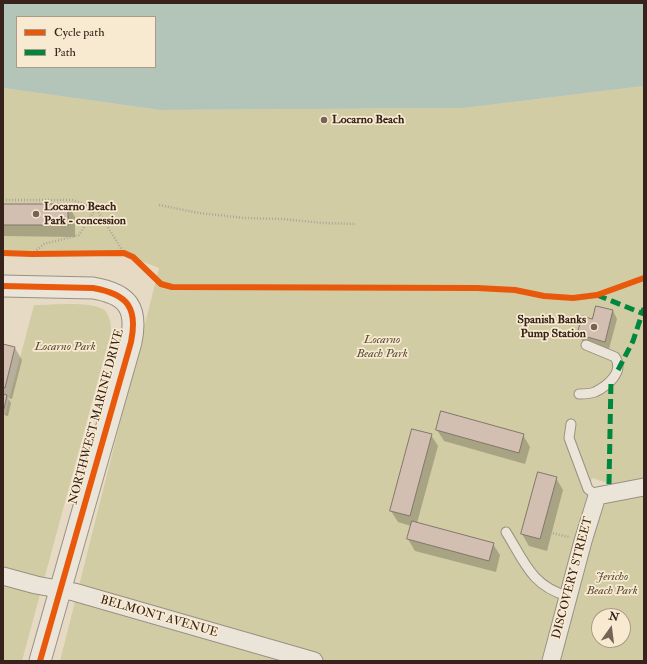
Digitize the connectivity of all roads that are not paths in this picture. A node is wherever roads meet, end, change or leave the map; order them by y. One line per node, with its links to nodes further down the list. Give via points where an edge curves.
1 (3, 286): 9 (street, NORTHWEST MARINE DRIVE, via 104,290 126,301 134,322 131,342)
2 (586, 345): 3 (lane, via 615,357 618,370 604,387 594,392)
3 (579, 394)
4 (571, 424): 6 (lane, via 569,438 588,489)
5 (644, 487): 6 (street)
6 (597, 496): 10 (street, DISCOVERY STREET)
7 (506, 532): 10 (lane, via 534,577 553,591)
8 (3, 576): 9 (street, BELMONT AVENUE)
9 (60, 590): 11 (street, NORTHWEST MARINE DRIVE); 12 (street, BELMONT AVENUE)
10 (568, 596): 13 (street, DISCOVERY STREET)
11 (40, 661)
12 (314, 661)
13 (551, 661)

